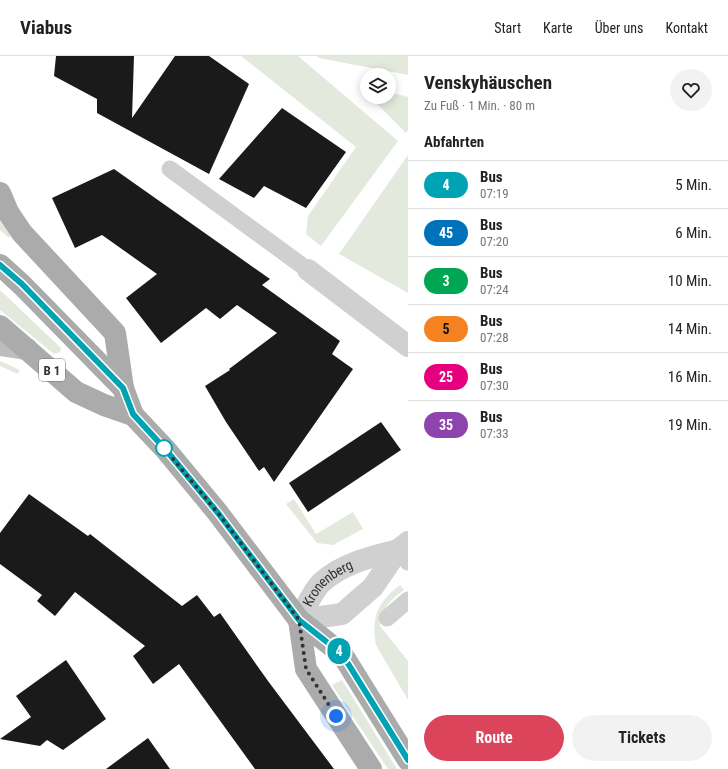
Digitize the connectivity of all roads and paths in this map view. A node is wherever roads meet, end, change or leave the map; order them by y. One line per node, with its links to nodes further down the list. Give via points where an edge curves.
1 (170, 169): 4 (lane)
2 (0, 193): 9 (main road, via 8,212 22,233 115,333)
3 (0, 265): 9 (main road, via 22,284)
4 (308, 270): 7 (street)
5 (0, 326): 8 (main road, B 1)
6 (0, 345): 8 (main road)
7 (408, 346)
8 (27, 349): 10 (main road, B 1, via 76,392)
9 (123, 388): 10 (lane); 11 (main road)
10 (104, 405): 11 (main road, B 1)
11 (133, 414): 15 (main road, via 213,507)
12 (405, 551): 15 (street, Kronenberg, via 373,587 342,614); 15 (street, Kronenberg, via 351,563 332,575 321,583)
13 (408, 600): 14 (lane)
14 (387, 618)
15 (299, 620): 16 (main road, via 342,654); 17 (main road, via 306,669)
16 (408, 760)
17 (371, 769)

